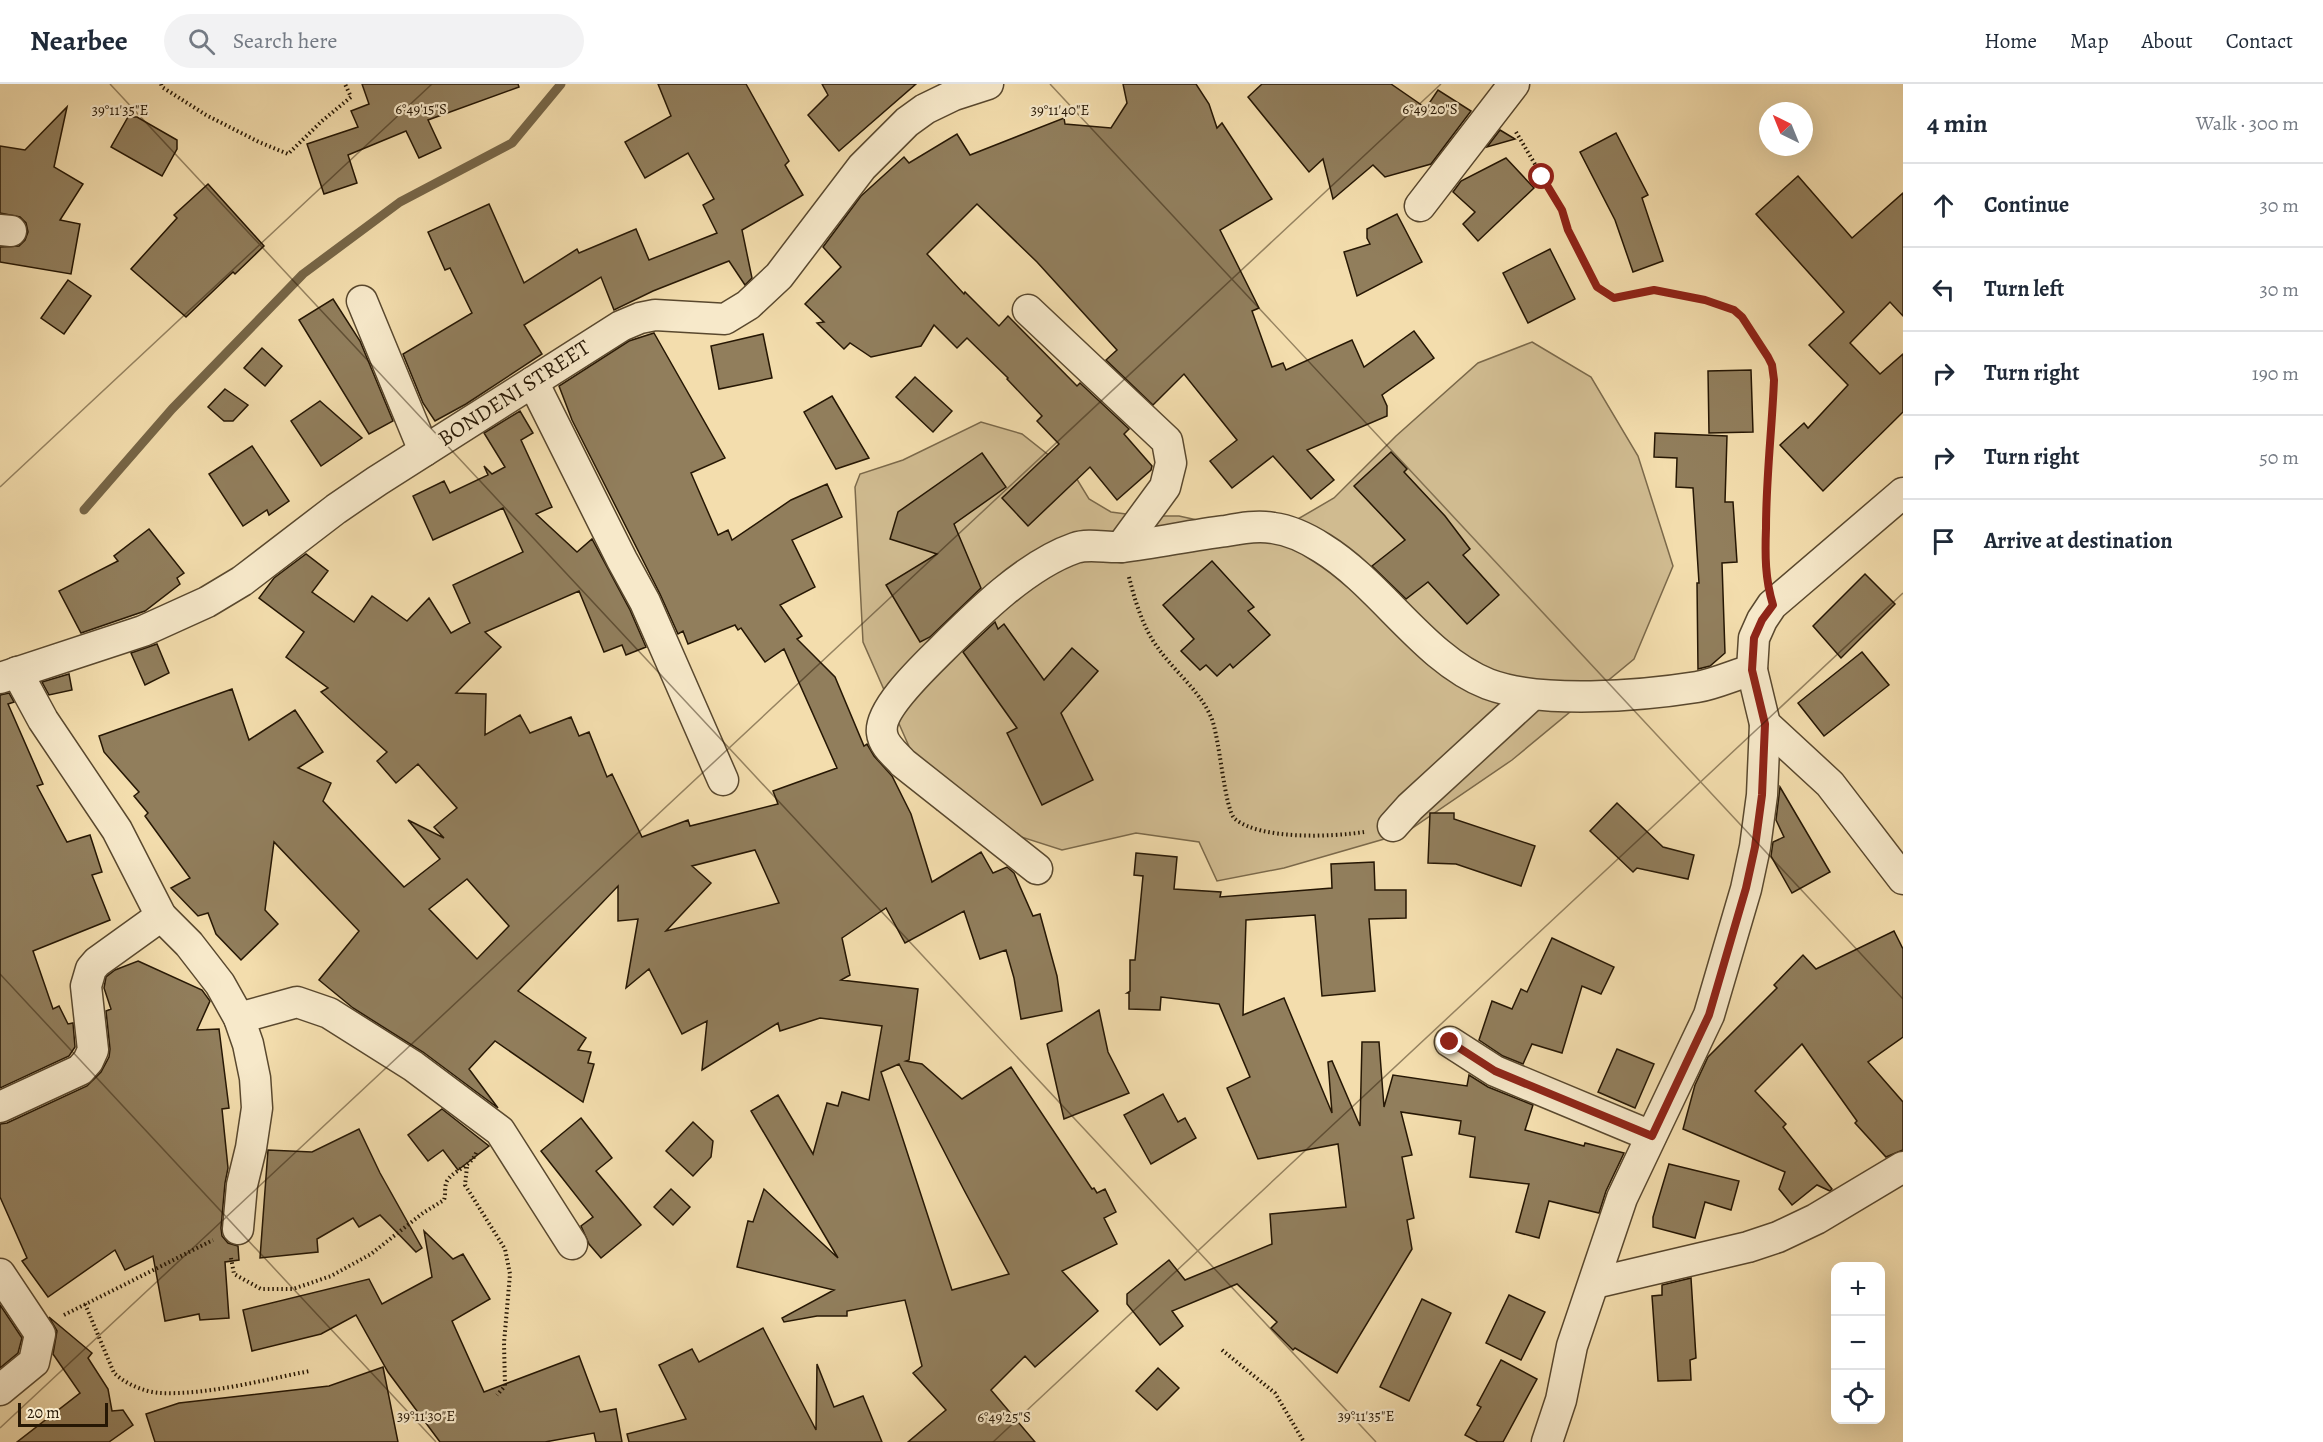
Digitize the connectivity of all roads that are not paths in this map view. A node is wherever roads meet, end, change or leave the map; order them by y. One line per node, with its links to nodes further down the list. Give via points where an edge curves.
1 (988, 84): 6 (street, BONDENI STREET, via 954,95 907,122 862,167 779,276 748,305 725,319 655,315 640,318 601,337)
2 (1507, 92): 3 (street)
3 (1420, 206)
4 (362, 301): 7 (street)
5 (1028, 310): 9 (street, via 1167,441 1171,463 1165,487)
6 (532, 382): 7 (street, BONDENI STREET); 14 (street, via 645,602)
7 (424, 451): 11 (street, BONDENI STREET, via 207,602 143,631)
8 (1903, 493): 10 (street, via 1773,605 1754,638)
9 (1121, 547): 12 (street, via 1251,527 1274,528 1298,536 1355,572 1437,653 1466,673); 16 (street, via 1077,547 1031,571 942,649 883,718 881,735 903,763)
10 (1752, 670): 12 (street, via 1699,687); 13 (street)
11 (9, 675): 18 (street, via 117,830)
12 (1532, 695): 15 (street)
13 (1765, 724): 17 (street, via 1830,784); 22 (street, via 1762,795 1746,888 1709,1015)
14 (723, 780)
15 (1393, 826)
16 (1036, 869)
17 (1903, 879)
18 (161, 916): 19 (street, via 220,984); 21 (street, via 91,969 86,986 93,1050 88,1061 80,1070)
19 (239, 1018): 24 (street, via 255,1078 257,1108); 25 (street, via 297,1002 329,1013 413,1066 500,1131)
20 (1450, 1042): 22 (street, via 1495,1071)
21 (0, 1107)
22 (1652, 1136): 27 (street, via 1622,1198)
23 (1903, 1167): 27 (street, via 1778,1237)
24 (238, 1228)
25 (572, 1244)
26 (0, 1274): 28 (street, via 40,1334 34,1362)
27 (1595, 1283): 29 (street, via 1572,1346)
28 (0, 1390)
29 (1547, 1442)

